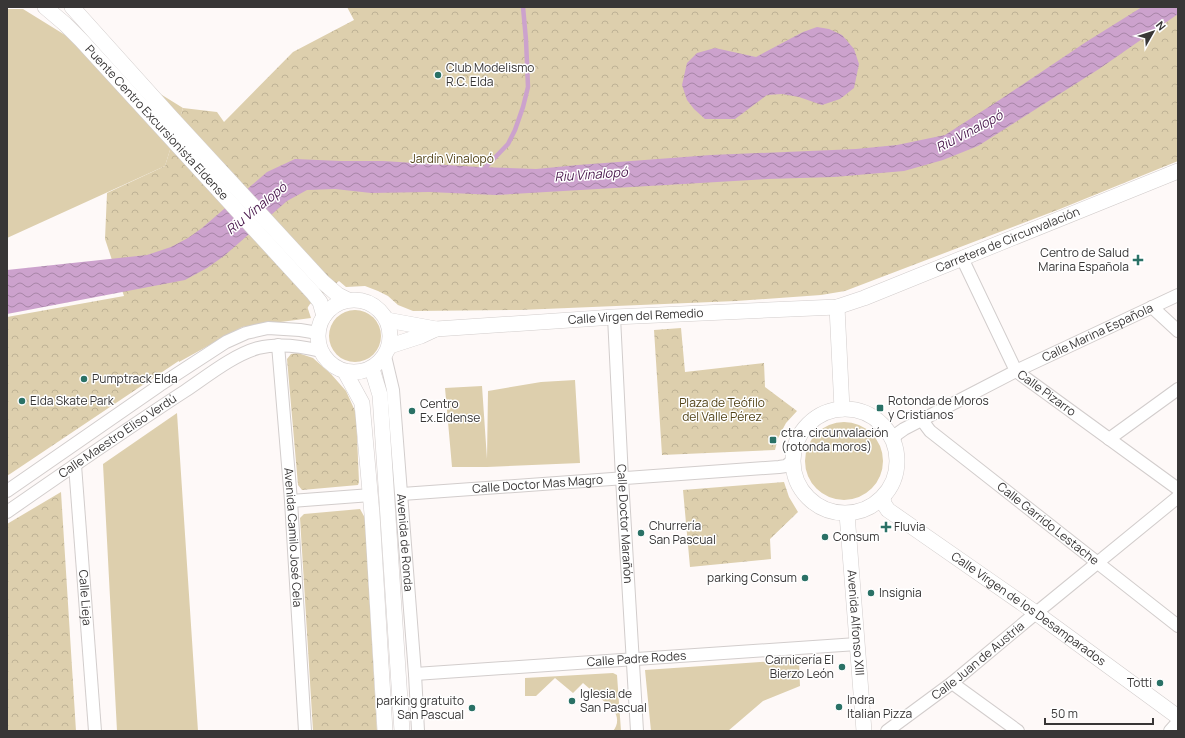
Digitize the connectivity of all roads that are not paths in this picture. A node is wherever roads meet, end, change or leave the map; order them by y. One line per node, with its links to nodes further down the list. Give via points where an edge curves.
1 (45, 7): 3 (street, Puente Centro Excursionista Eldense)
2 (72, 7): 3 (street, Puente Centro Excursionista Eldense)
3 (167, 123): 6 (street, Puente Centro Excursionista Eldense)
4 (1178, 171): 5 (street, Carretera de Circunvalación)
5 (962, 258): 9 (street, Carretera de Circunvalación); 21 (street, Calle Pizarro)
6 (318, 287): 8 (street, Puente Centro Excursionista Eldense); 11 (street, Puente Centro Excursionista Eldense)
7 (1178, 295): 10 (street, Calle Marina Española)
8 (348, 300): 11 (street, via 330,308); 13 (street, via 375,306)
9 (837, 307): 12 (street, Calle Virgen del Remedio); 24 (street)
10 (1152, 307): 15 (street); 21 (street, Calle Marina Española)
11 (324, 316): 16 (street)
12 (614, 317): 14 (street, Calle Virgen del Remedio); 30 (street, Calle Doctor Marañón)
13 (387, 320): 14 (street, Calle Virgen del Remedio); 19 (street, via 390,333)
14 (436, 329): 19 (street, Calle Virgen del Remedio)
15 (1178, 331)
16 (318, 333): 18 (street); 32 (street, Calle Maestro Eliso Verdú, via 268,328 246,333 226,342)
17 (278, 345): 18 (street, Calle Maestro Eliso Verdú); 29 (street, Calle Maestro Eliso Verdú, via 258,348 236,357); 37 (street, Avenida Camilo José Cela)
18 (321, 351): 22 (street, via 327,360)
19 (388, 351): 20 (street); 33 (street, Avenida de Ronda)
20 (372, 368): 22 (street, via 363,372); 52 (street, Avenida de Ronda, via 380,395)
21 (1016, 371): 25 (street, Calle Marina Española); 26 (street, Calle Pizarro)
22 (345, 372): 34 (street, via 362,403)
23 (1178, 389): 26 (street)
24 (842, 409): 27 (street, via 858,410 872,417 884,427); 28 (street, via 817,416 807,425 799,436)
25 (921, 419): 27 (street, Calle Marina Española, via 897,434); 40 (street, Calle Garrido Lestache, via 930,431)
26 (1109, 439): 31 (street, Calle Pizarro)
27 (893, 440): 36 (street, via 897,455 896,470 892,485)
28 (792, 461): 30 (street, Calle Doctor Mas Magro, via 786,466 779,467); 39 (street, via 797,482 809,499 827,510)
29 (75, 465): 38 (street, Calle Maestro Eliso Verdú); 49 (street, Calle Lieja)
30 (622, 478): 33 (street, Calle Doctor Mas Magro); 44 (street, Calle Doctor Marañón)
31 (1178, 489)
32 (7, 491)
33 (402, 494): 45 (street, Avenida de Ronda)
34 (371, 495): 37 (street); 51 (street)
35 (1178, 497): 40 (street, Calle Juan de Austria)
36 (883, 498): 39 (street, via 866,509); 41 (street, Calle Virgen de los Desamparados, via 888,510)
37 (291, 501): 50 (street, Avenida Camilo José Cela)
38 (7, 512)
39 (847, 514): 43 (street, Avenida Alfonso XIII)
40 (1097, 563): 41 (street, Calle Juan de Austria); 42 (street, Calle Garrido Lestache)
41 (1036, 613): 46 (street, Calle Juan de Austria); 47 (street, Calle Virgen de los Desamparados)
42 (1178, 626)
43 (857, 644): 44 (street, Calle Padre Rodes); 55 (street, Avenida Alfonso XIII)
44 (632, 659): 45 (street, Calle Padre Rodes); 54 (street, Calle Doctor Marañón)
45 (415, 674): 53 (street, Avenida de Ronda)
46 (952, 683): 56 (street, Calle Juan de Austria); 57 (street)
47 (1178, 717)
48 (1178, 722): 58 (street)
49 (95, 731)
50 (305, 731)
51 (385, 731)
52 (402, 731)
53 (418, 731)
54 (637, 731)
55 (864, 731)
56 (887, 731)
57 (1018, 731)
58 (1170, 731)

